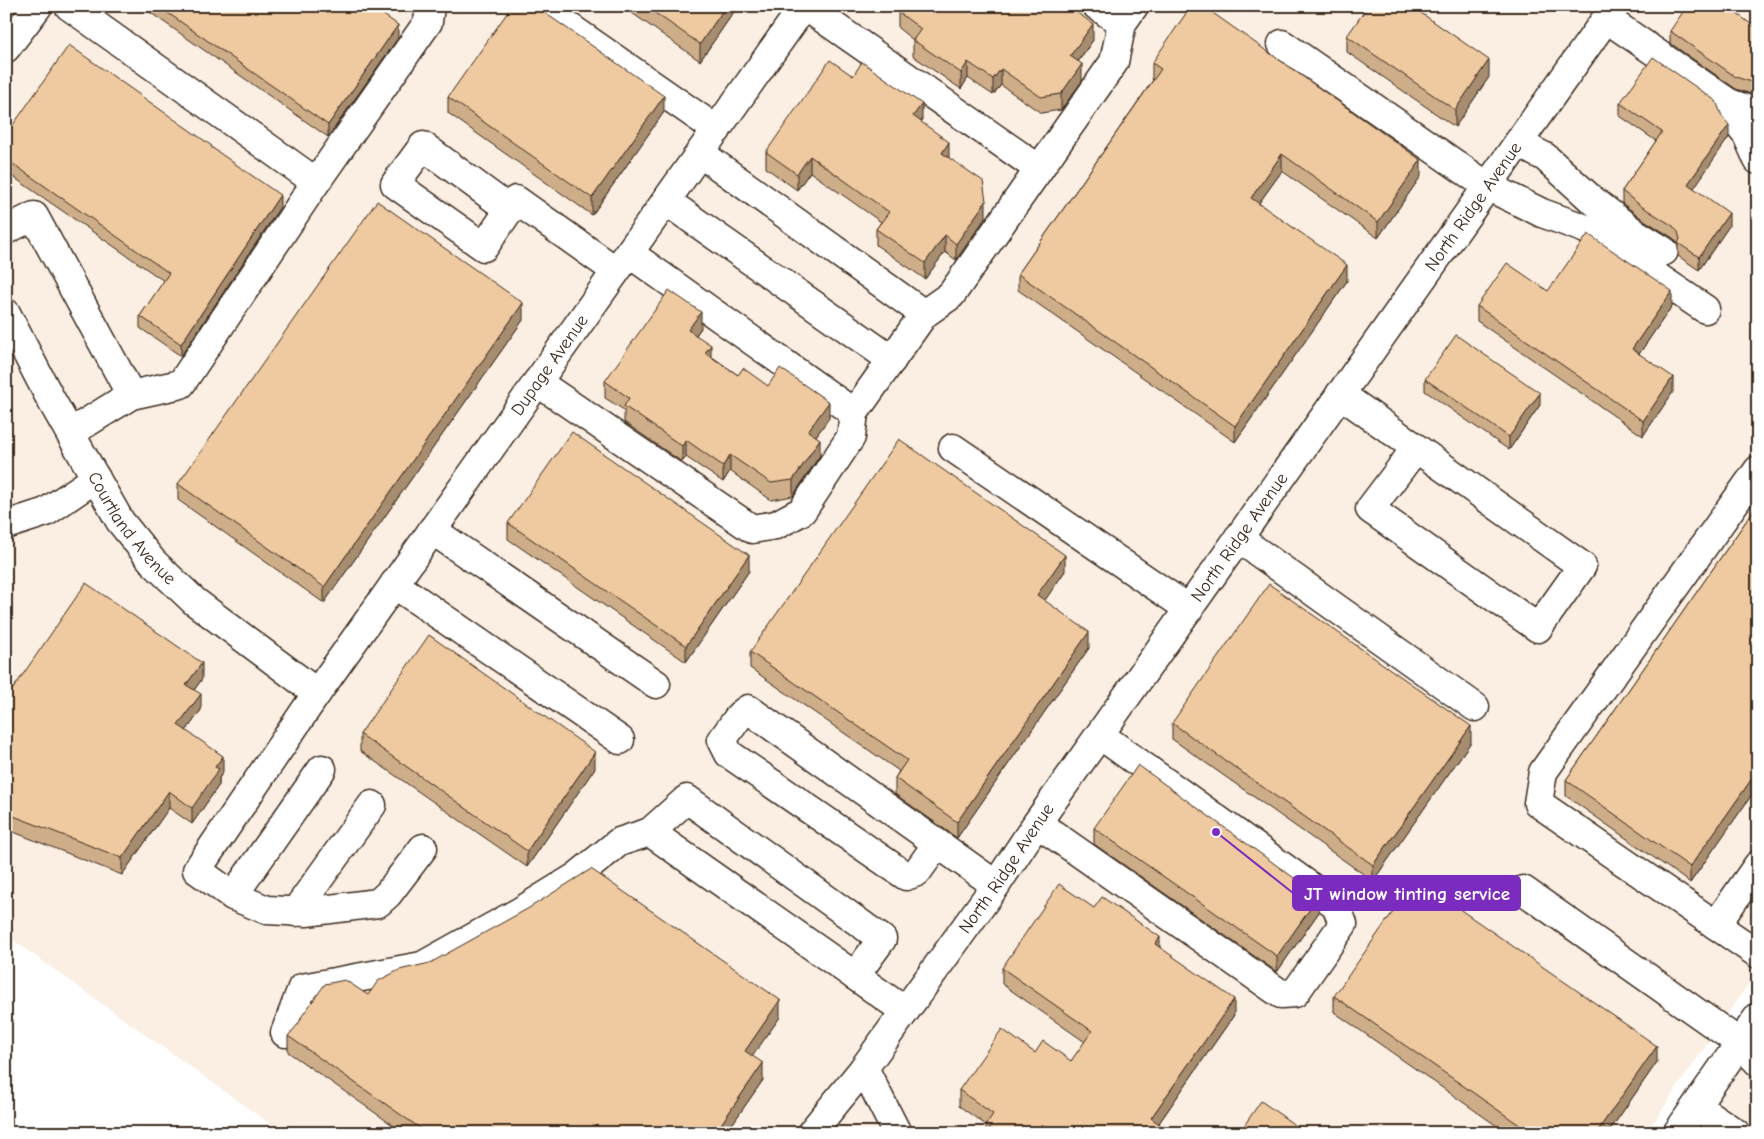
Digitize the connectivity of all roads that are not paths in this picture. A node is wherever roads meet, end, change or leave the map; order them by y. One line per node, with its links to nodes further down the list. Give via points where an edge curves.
1 (38, 6): 9 (street)
2 (69, 6): 18 (street)
3 (430, 6): 18 (street, via 428,22)
4 (539, 6): 13 (street)
5 (805, 6): 13 (street, Dupage Avenue); 17 (street)
6 (1098, 6): 8 (street)
7 (1611, 12): 11 (street); 14 (street, North Ridge Avenue)
8 (1128, 15): 17 (street, via 1114,62)
9 (10, 35)
10 (1282, 44): 19 (street)
11 (1729, 103): 12 (street); 16 (street)
12 (1758, 114)
13 (717, 130): 15 (street, Dupage Avenue)
14 (1518, 143): 19 (street, North Ridge Avenue); 23 (street, via 1545,157 1597,203)
15 (700, 154): 20 (street, Dupage Avenue); 27 (street)
16 (1758, 160)
17 (1039, 169): 27 (street, via 951,295)
18 (316, 182): 31 (street, via 181,384)
19 (1487, 186): 25 (street, via 1542,213 1586,228); 30 (street, North Ridge Avenue)
20 (666, 202): 24 (street, Dupage Avenue); 28 (street)
21 (510, 210): 21 (street, via 484,247 395,184 423,146); 24 (street, via 516,200)
22 (6, 230): 31 (street, via 34,216)
23 (1664, 251)
24 (622, 262): 29 (street, Dupage Avenue); 32 (street)
25 (1705, 309)
26 (6, 313): 33 (street, Courtland Avenue)
27 (924, 314): 28 (street)
28 (892, 360): 32 (street)
29 (537, 382): 32 (street, via 752,529 776,524 802,512 851,437); 39 (street, Dupage Avenue)
30 (1340, 394): 35 (street); 40 (street, North Ridge Avenue)
31 (131, 395): 33 (street)
32 (854, 413)
33 (70, 432): 37 (street, Courtland Avenue)
34 (953, 448): 42 (street)
35 (1416, 448): 35 (street, via 1582,566 1538,628 1370,509)
36 (1758, 470): 59 (street, via 1543,772 1538,803)
37 (96, 478): 38 (street, via 46,512); 44 (street, Courtland Avenue, via 120,521 153,562 194,601)
38 (6, 525)
39 (432, 530): 41 (street, Dupage Avenue); 43 (street)
40 (1238, 538): 42 (street, North Ridge Avenue); 45 (street)
41 (394, 584): 44 (street, Dupage Avenue); 47 (street)
42 (1189, 608): 46 (street, North Ridge Avenue)
43 (656, 684)
44 (316, 694): 57 (street, Dupage Avenue, via 197,870)
45 (1475, 707)
46 (1100, 735): 50 (street, North Ridge Avenue); 50 (street, via 1336,905 1343,924 1295,993 1282,994)
47 (620, 740)
48 (322, 769): 57 (street)
49 (372, 805): 58 (street)
50 (1037, 823): 55 (street, North Ridge Avenue)
51 (650, 832): 61 (street); 61 (street, via 687,799 882,939); 64 (street, via 619,842 576,877 422,966 302,988)
52 (937, 844): 52 (street, via 748,709 722,740 729,754 906,876 917,872); 55 (street)
53 (423, 848): 58 (street, via 378,903)
54 (1758, 864): 59 (street)
55 (996, 884): 62 (street, North Ridge Avenue)
56 (1523, 890): 65 (street)
57 (233, 896): 58 (street, via 267,910)
58 (295, 912)
59 (1716, 925): 60 (street)
60 (1758, 954)
61 (855, 976): 62 (street)
62 (905, 1011): 66 (street, North Ridge Avenue)
63 (1758, 1017): 65 (street)
64 (285, 1033)
65 (1749, 1052): 67 (street)
66 (864, 1068): 68 (street); 69 (street, North Ridge Avenue)
67 (1696, 1106): 70 (street); 71 (street)
68 (896, 1132)
69 (811, 1133)
70 (1678, 1133)
71 (1736, 1133)

